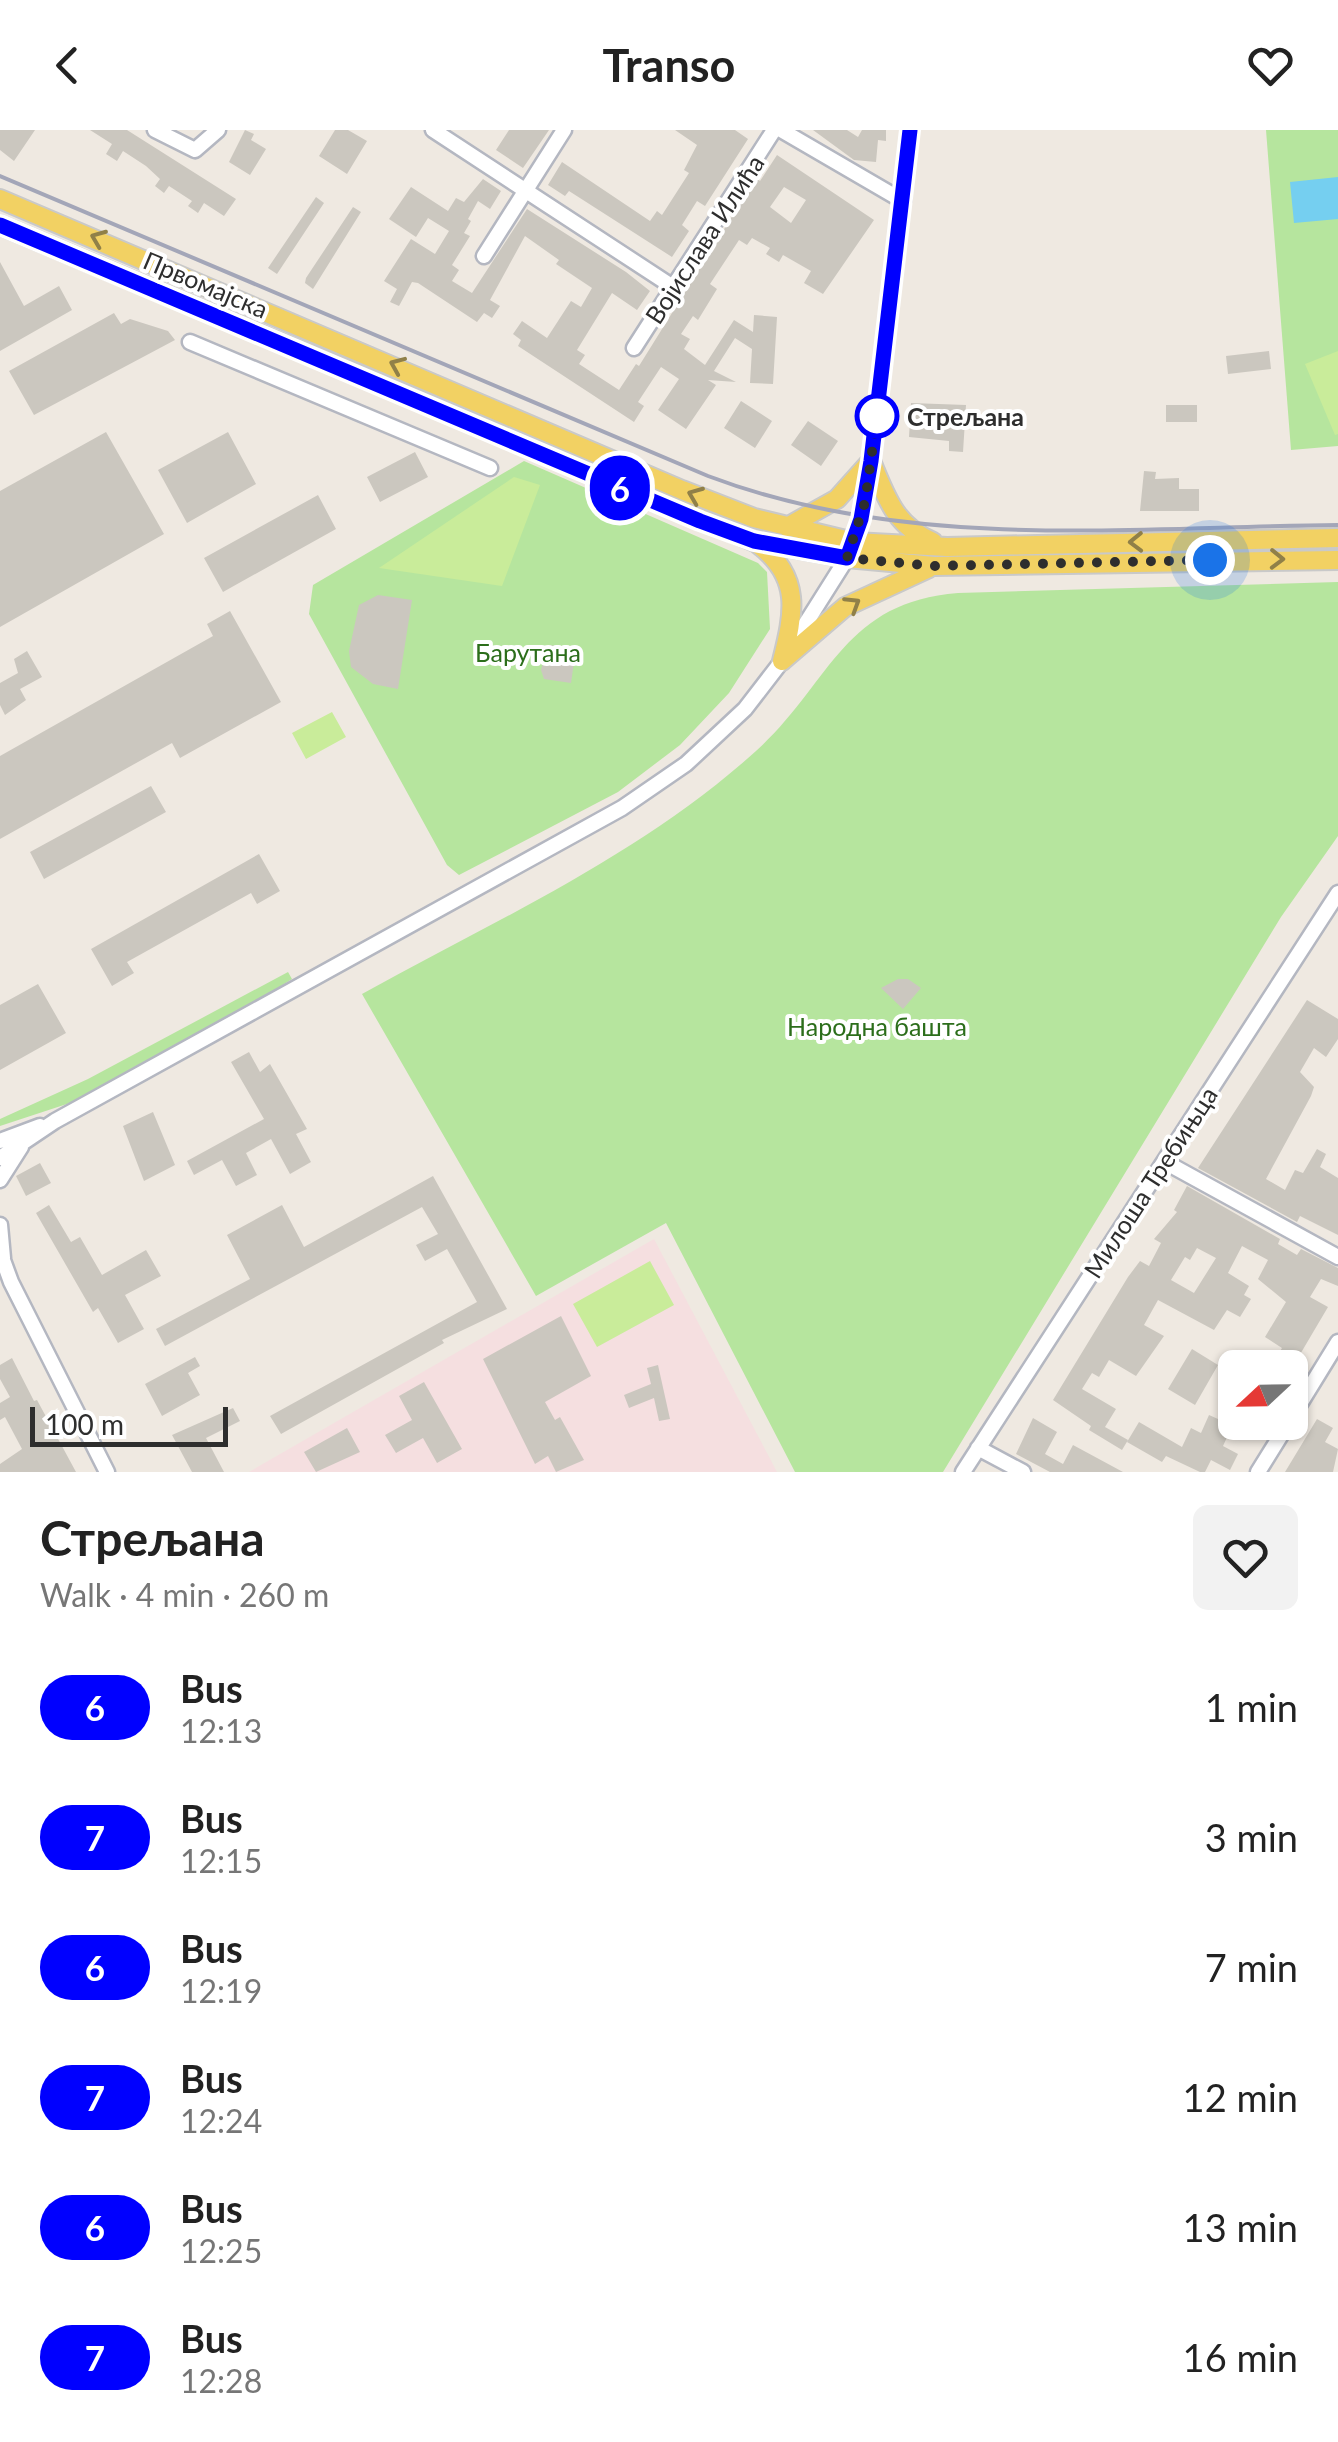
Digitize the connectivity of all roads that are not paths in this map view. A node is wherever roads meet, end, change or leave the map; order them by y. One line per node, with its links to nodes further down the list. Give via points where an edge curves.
1 (155, 130): 2 (street, via 195,150)
2 (218, 130)
3 (433, 130): 7 (street)
4 (564, 130): 7 (street)
5 (778, 130): 9 (street); 12 (street, Војислава Илића)
6 (910, 130): 9 (street)
7 (527, 189): 11 (street); 12 (street)
8 (0, 199): 17 (main road, Првомајска, one-way to 8, via 682,490)
9 (903, 201): 15 (street)
10 (0, 225): 19 (main road, Првомајска)
11 (484, 256)
12 (673, 287): 14 (street, Војислава Илића)
13 (190, 342): 16 (street)
14 (634, 348)
15 (871, 461): 17 (main road, via 838,499); 20 (main road, via 904,525); 21 (street)
16 (490, 468)
17 (788, 527): 21 (main road, Првомајска)
18 (1338, 538): 20 (main road, Првомајска, one-way to 20)
19 (754, 541): 21 (main road, Првомајска); 24 (main road, via 790,580 792,620)
20 (947, 548): 21 (main road, Првомајска)
21 (850, 550): 23 (main road, Првомајска); 24 (street)
22 (1338, 560): 23 (main road, Првомајска, one-way to 22)
23 (934, 566): 24 (main road, one-way to 23, via 846,607)
24 (782, 660): 26 (street, via 714,739 622,808)
25 (1338, 893): 32 (street, Милоша Требињца)
26 (55, 1121): 27 (street); 30 (street)
27 (34, 1128): 28 (street); 29 (street)
28 (0, 1132)
29 (0, 1141)
30 (24, 1143): 31 (street); 33 (street)
31 (0, 1158)
32 (1165, 1162): 35 (street); 40 (street, Милоша Требињца)
33 (0, 1180)
34 (0, 1224): 36 (street)
35 (1338, 1258)
36 (1, 1259): 41 (street)
37 (1338, 1342): 38 (street)
38 (1308, 1390)
39 (1277, 1440): 44 (street)
40 (978, 1448): 42 (street, Милоша Требињца); 43 (street)
41 (107, 1472)
42 (963, 1472)
43 (1022, 1472)
44 (1258, 1472)

